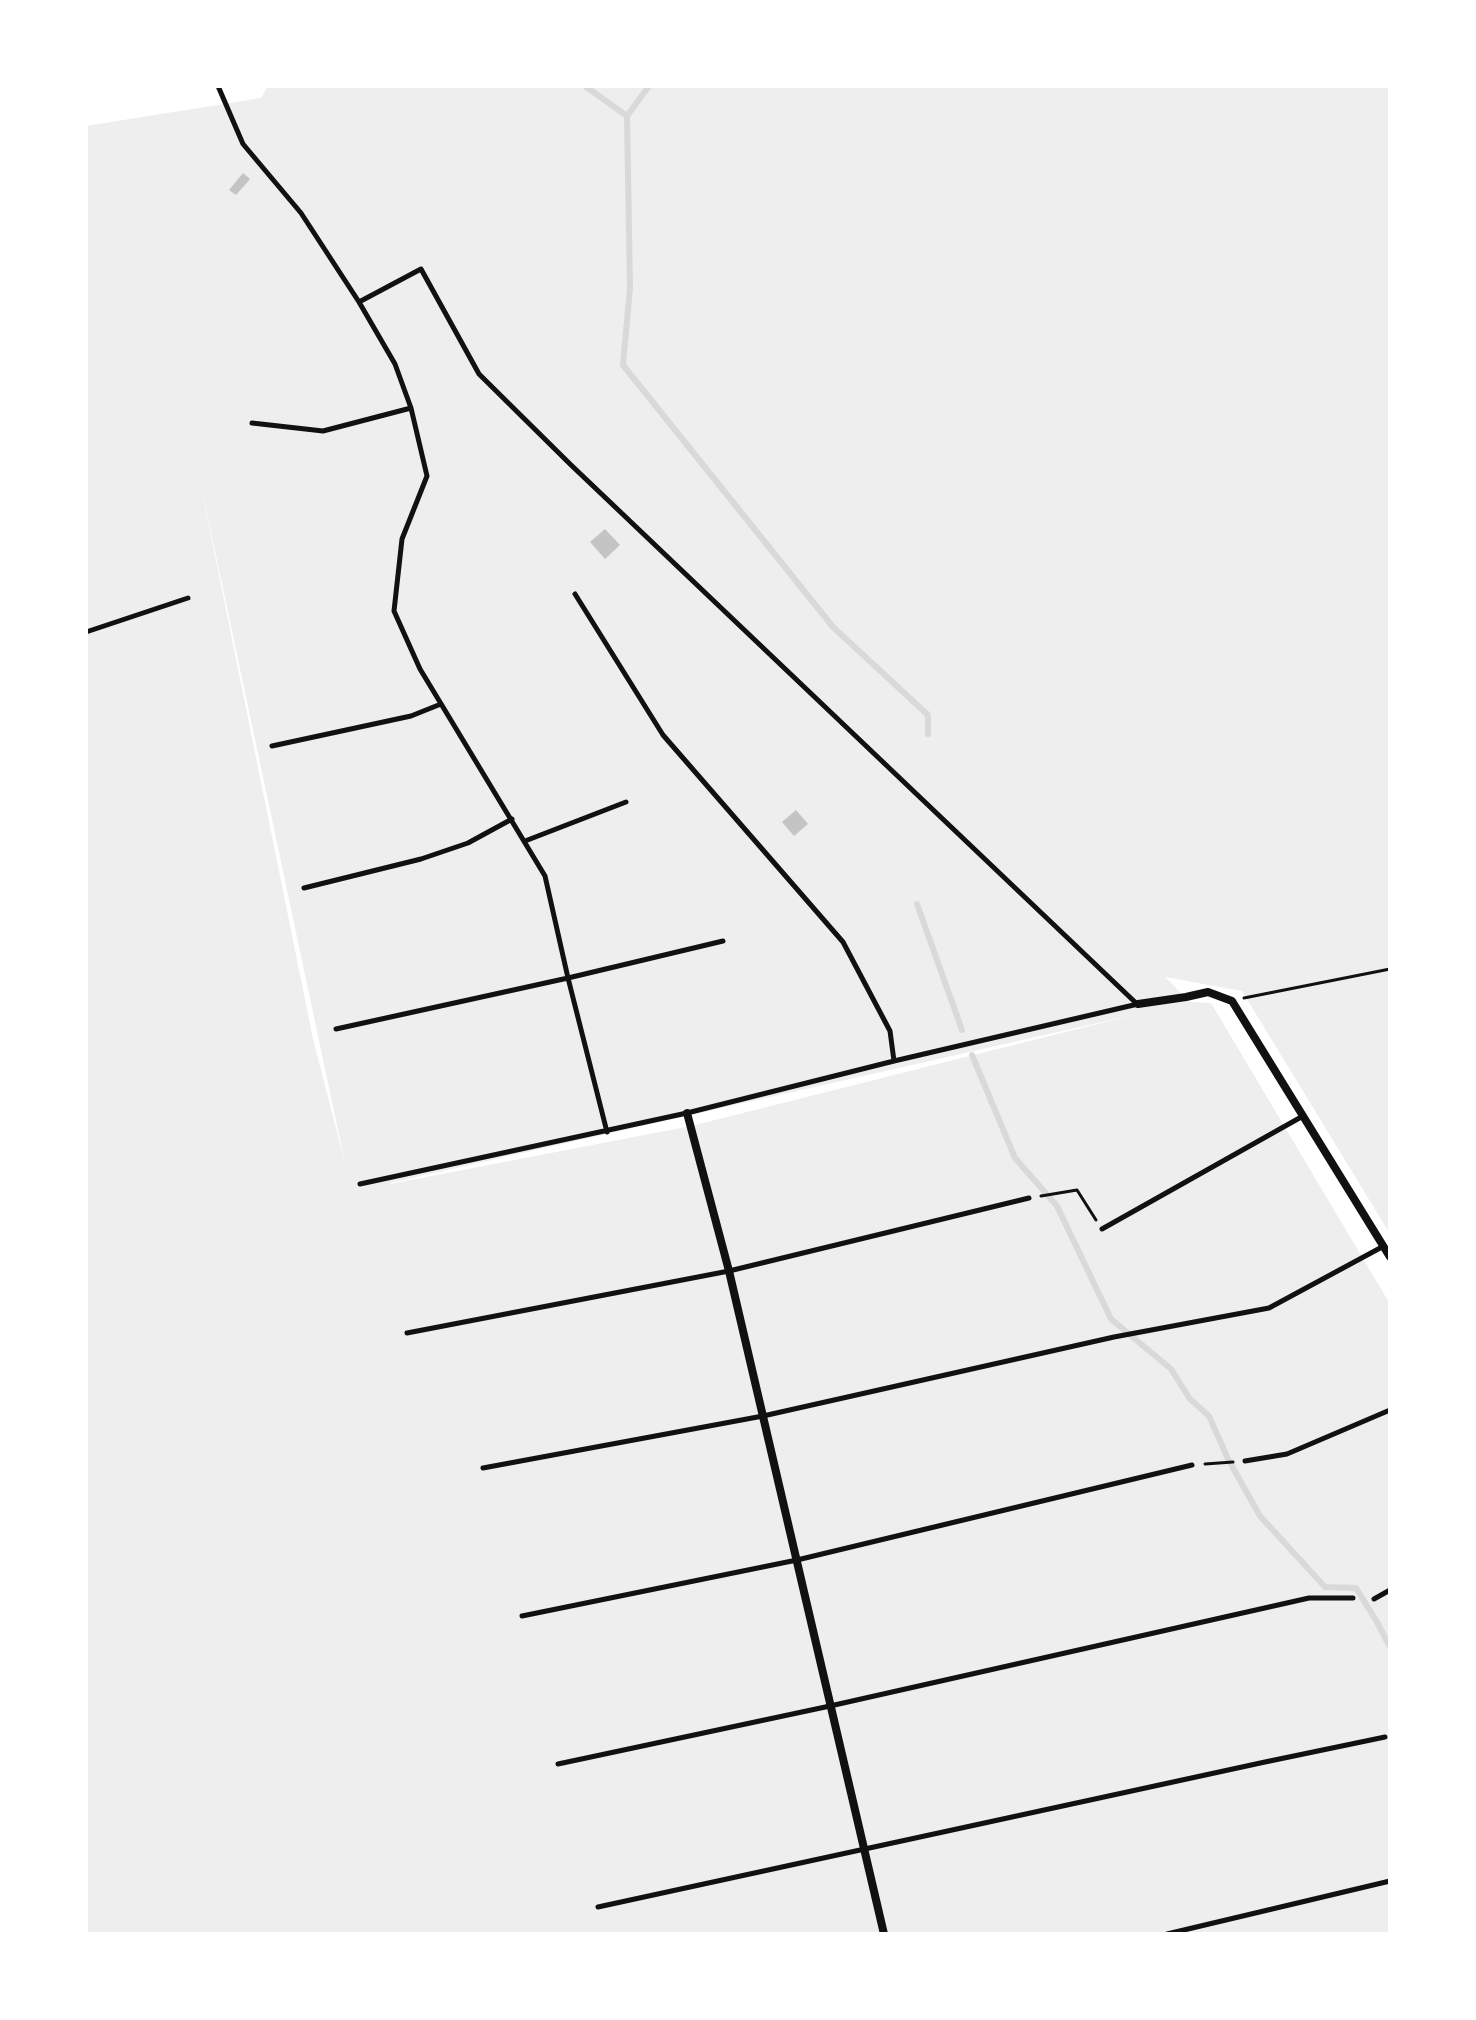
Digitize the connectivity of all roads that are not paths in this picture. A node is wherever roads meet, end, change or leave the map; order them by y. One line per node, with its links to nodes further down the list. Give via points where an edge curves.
1 (218, 86): 2 (lane, via 243,144 301,213)
2 (359, 302): 3 (lane, via 395,364); 16 (lane, via 421,269 479,374)
3 (411, 408): 4 (lane, via 323,431); 8 (lane, via 427,476 402,539 394,611)
4 (252, 423)
5 (575, 594): 18 (lane, via 663,735 843,942 890,1031)
6 (188, 598): 7 (lane)
7 (86, 632)
8 (441, 704): 9 (lane, via 411,716); 11 (lane)
9 (272, 746)
10 (626, 802): 12 (lane)
11 (512, 819): 12 (lane); 13 (lane, via 468,843 421,859)
12 (525, 841): 15 (lane, via 545,876)
13 (304, 888)
14 (723, 941): 15 (lane)
15 (568, 978): 17 (lane); 21 (lane)
16 (1138, 1004): 18 (lane); 20 (street, via 1208,992 1232,1001)
17 (336, 1029)
18 (894, 1061): 19 (lane)
19 (687, 1113): 21 (lane); 27 (street)
20 (1303, 1116): 24 (lane); 25 (street)
21 (607, 1132): 22 (lane)
22 (360, 1184)
23 (1029, 1198): 27 (lane)
24 (1102, 1229)
25 (1383, 1246): 26 (street); 30 (lane, via 1269,1308)
26 (1390, 1257)
27 (729, 1271): 28 (lane); 30 (street)
28 (407, 1333)
29 (1390, 1410): 31 (lane, via 1287,1454)
30 (763, 1416): 33 (lane); 34 (street)
31 (1245, 1461)
32 (1192, 1465): 34 (lane)
33 (483, 1468)
34 (797, 1560): 38 (lane); 39 (street)
35 (1390, 1590): 37 (lane)
36 (1353, 1598): 39 (lane, via 1309,1598)
37 (1374, 1599)
38 (522, 1616)
39 (830, 1706): 41 (lane); 42 (street)
40 (1385, 1737): 42 (lane)
41 (558, 1764)
42 (864, 1850): 44 (lane); 45 (street)
43 (1390, 1881): 46 (lane)
44 (598, 1907)
45 (884, 1934)
46 (1167, 1934)

